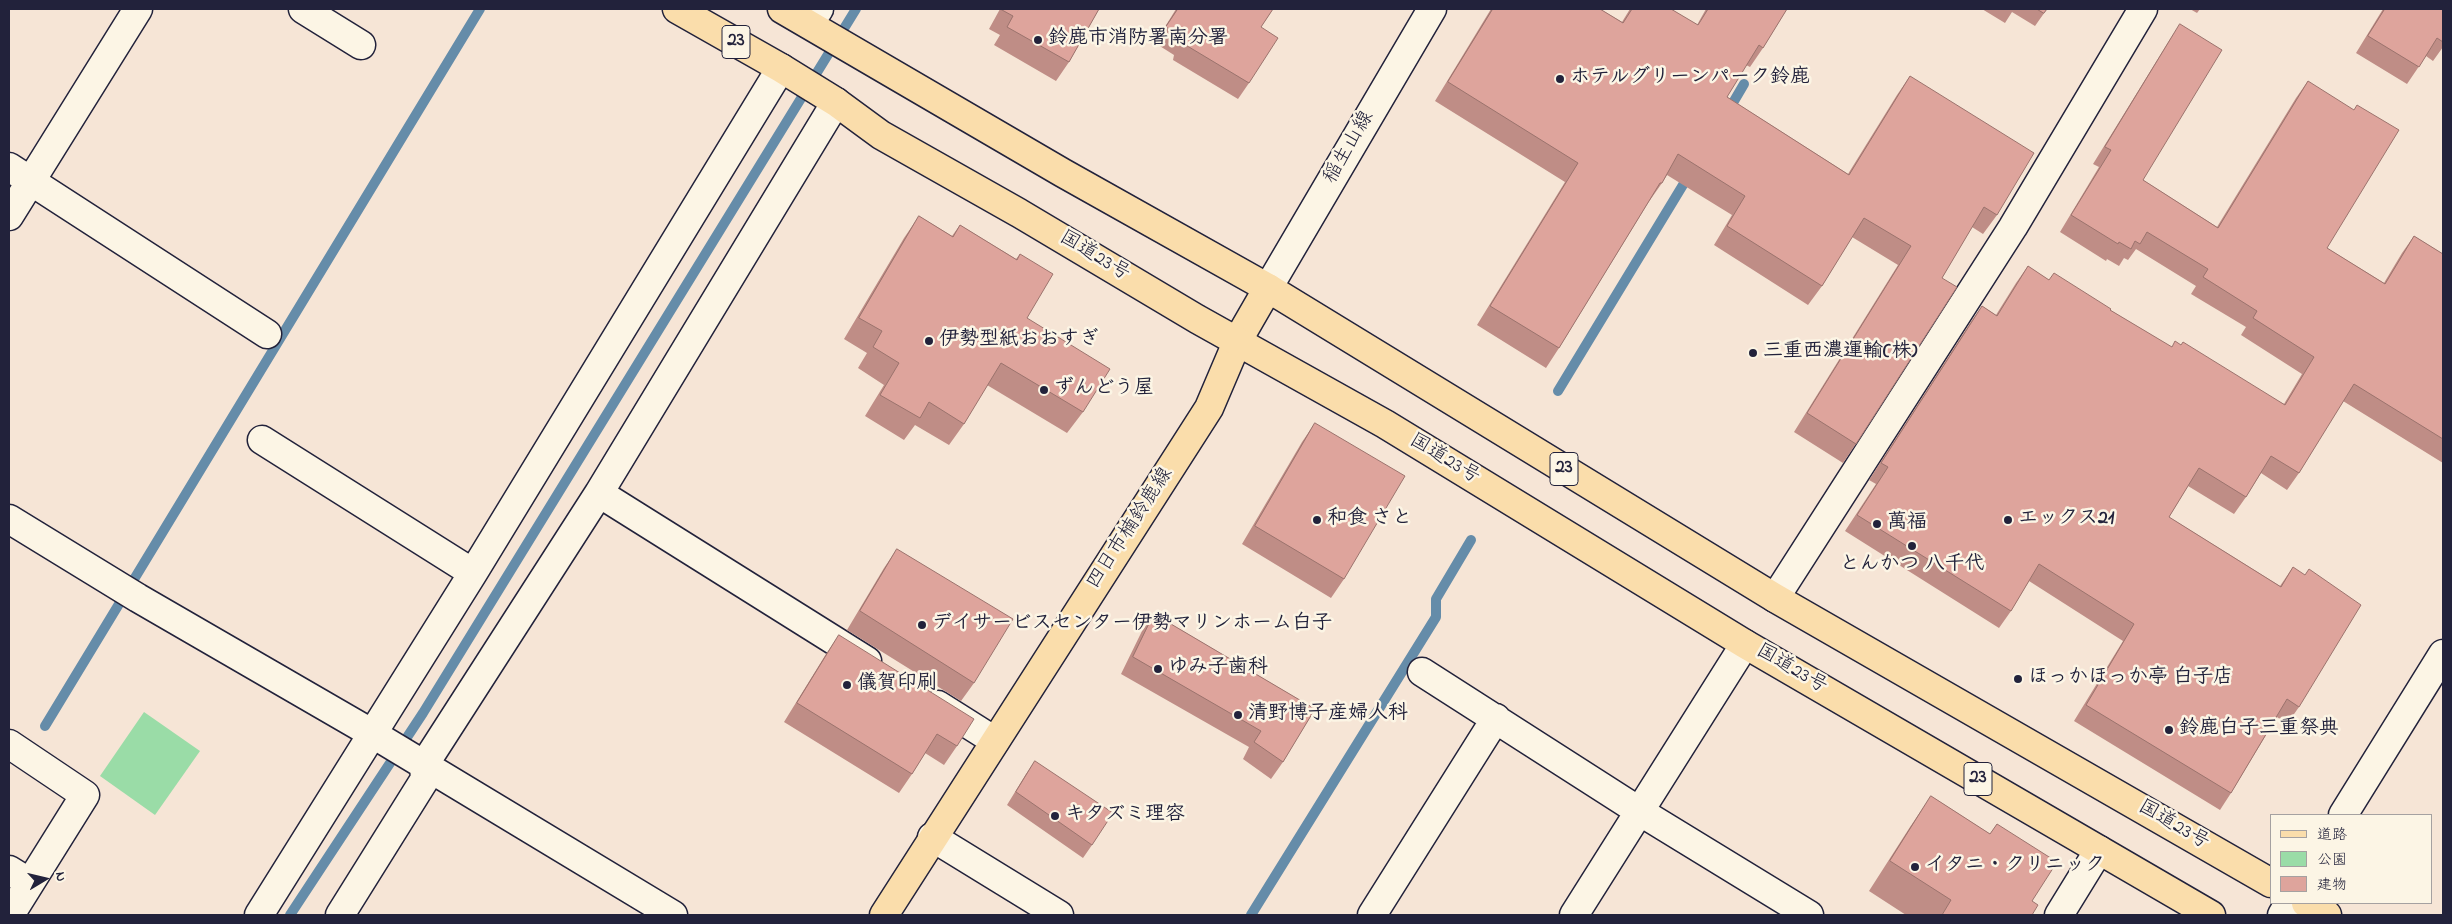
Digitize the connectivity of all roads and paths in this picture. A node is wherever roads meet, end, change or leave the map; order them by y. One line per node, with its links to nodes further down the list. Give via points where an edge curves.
1 (138, 9): 11 (street)
2 (303, 9): 8 (street)
3 (677, 9): 9 (main road, 国道23号 / 23)
4 (782, 9): 7 (main road, 国道23号 / 23)
5 (1432, 9): 13 (street, 稲生山線)
6 (2142, 9): 20 (street, via 2013,227)
7 (816, 21): 13 (main road, 国道23号 / 23, via 858,53)
8 (362, 45)
9 (788, 73): 10 (main road, 国道23号 / 23); 19 (street)
10 (836, 102): 15 (main road, 国道23号 / 23, via 881,135); 17 (street)
11 (20, 174): 12 (street); 14 (street)
12 (9, 216)
13 (1268, 288): 15 (main road, 四日市楠鈴鹿線); 20 (main road, 国道23号 / 23)
14 (267, 334)
15 (1238, 340): 21 (main road, 国道23号 / 23, via 1385,424); 28 (main road, 四日市楠鈴鹿線, via 1209,408)
16 (262, 440): 19 (street)
17 (600, 493): 23 (street); 30 (street)
18 (9, 519): 27 (street)
19 (474, 573): 27 (street)
20 (1775, 598): 36 (main road, 国道23号 / 23)
21 (1745, 644): 31 (street); 34 (main road, 国道23号 / 23)
22 (2443, 654): 32 (street)
23 (886, 672)
24 (1422, 672): 26 (street)
25 (919, 693): 28 (street)
26 (1496, 718): 31 (street); 46 (street)
27 (373, 734): 30 (street); 41 (street)
28 (995, 741): 33 (main road, 四日市楠鈴鹿線)
29 (9, 744): 35 (street, via 85,794)
30 (424, 765): 42 (street, via 425,779); 43 (street)
31 (1639, 811): 39 (street); 47 (street)
32 (2344, 814)
33 (932, 837): 44 (main road, 四日市楠鈴鹿線); 45 (street)
34 (2100, 850): 48 (street); 49 (main road, 国道23号 / 23)
35 (19, 877): 40 (street)
36 (2270, 882)
37 (2288, 904): 50 (street)
38 (2308, 904): 51 (main road)
39 (1795, 912)
40 (10, 915)
41 (259, 915)
42 (340, 915)
43 (673, 915)
44 (884, 915)
45 (1059, 915)
46 (1372, 915)
47 (1574, 915)
48 (2059, 915)
49 (2211, 915)
50 (2282, 915)
51 (2327, 915)

